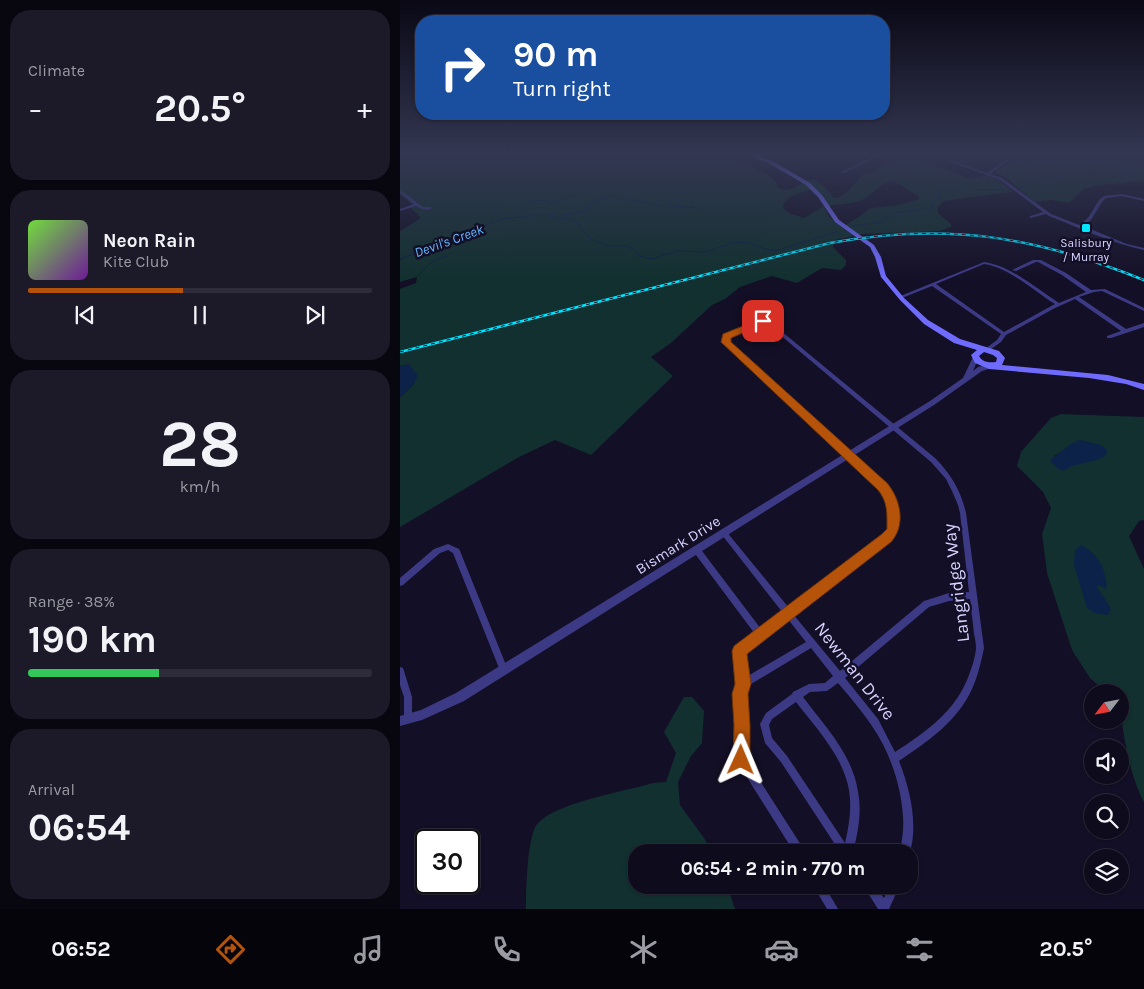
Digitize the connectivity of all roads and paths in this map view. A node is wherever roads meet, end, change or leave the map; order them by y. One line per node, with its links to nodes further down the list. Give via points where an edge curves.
1 (406, 195): 5 (street)
2 (819, 195): 16 (main road, via 837,221 875,250 883,276)
3 (1022, 195): 8 (street)
4 (1144, 200): 10 (street, via 1106,197)
5 (417, 204): 6 (street); 7 (street)
6 (430, 208)
7 (400, 210)
8 (1044, 213): 9 (street); 10 (street)
9 (1031, 217)
10 (1079, 227): 11 (street, via 1126,246)
11 (1144, 249)
12 (1014, 270): 14 (street, via 1039,261)
13 (933, 284): 16 (street); 17 (street, via 984,263 994,264); 21 (street)
14 (1090, 292): 15 (street); 18 (street, via 1103,290)
15 (1076, 297): 17 (street); 20 (street)
16 (901, 298): 24 (main road, via 938,331); 26 (main road, via 924,324)
17 (1059, 306): 21 (street)
18 (1144, 310)
19 (1144, 325): 20 (street)
20 (1125, 331): 22 (street)
21 (1004, 334): 23 (street)
22 (1109, 337)
23 (998, 341): 24 (street); 25 (street)
24 (985, 350): 25 (main road); 26 (main road, via 977,352)
25 (1000, 356): 27 (main road, via 1000,362); 28 (main road)
26 (975, 358): 27 (main road, via 981,364); 29 (street)
27 (992, 366): 28 (main road); 29 (street, Bismark Drive, via 980,369)
28 (1023, 370): 30 (main road, via 1109,378)
29 (965, 380): 31 (street, Bismark Drive)
30 (1144, 387)
31 (894, 427): 32 (street, Bismark Drive); 32 (street, Langridge Way, via 768,322 758,321 726,336 726,342); 36 (street, Langridge Way, via 943,469 959,496)
32 (848, 455): 33 (street, Bismark Drive); 37 (street, via 888,493 893,508 894,530)
33 (724, 533): 34 (street, Bismark Drive); 37 (street, Newman Drive)
34 (696, 550): 38 (street); 40 (street, Bismark Drive)
35 (400, 583): 40 (street, via 436,551 448,547 456,550)
36 (972, 595): 42 (street, via 927,604); 46 (street, Langridge Way, via 980,648 971,685 931,735)
37 (788, 612): 38 (street); 39 (street, Newman Drive)
38 (760, 635): 43 (street, via 739,651)
39 (812, 643): 42 (street, Newman Drive); 43 (street)
40 (504, 670): 45 (street, Bismark Drive, via 437,709)
41 (400, 671): 45 (street, via 408,697)
42 (840, 677): 44 (street, via 827,687 809,688); 46 (street, Newman Drive, via 875,722)
43 (743, 684): 47 (street, via 740,694 741,760)
44 (796, 695): 48 (street, via 769,716 764,731); 49 (street, via 832,744 852,784 855,804)
45 (404, 720)
46 (895, 758): 50 (street, Newman Drive, via 905,801)
47 (794, 844)
48 (842, 844)
49 (848, 844)
50 (904, 844)
51 (824, 894): 54 (street)
52 (874, 894): 55 (street)
53 (891, 894): 55 (street)
54 (833, 909)
55 (884, 909)

